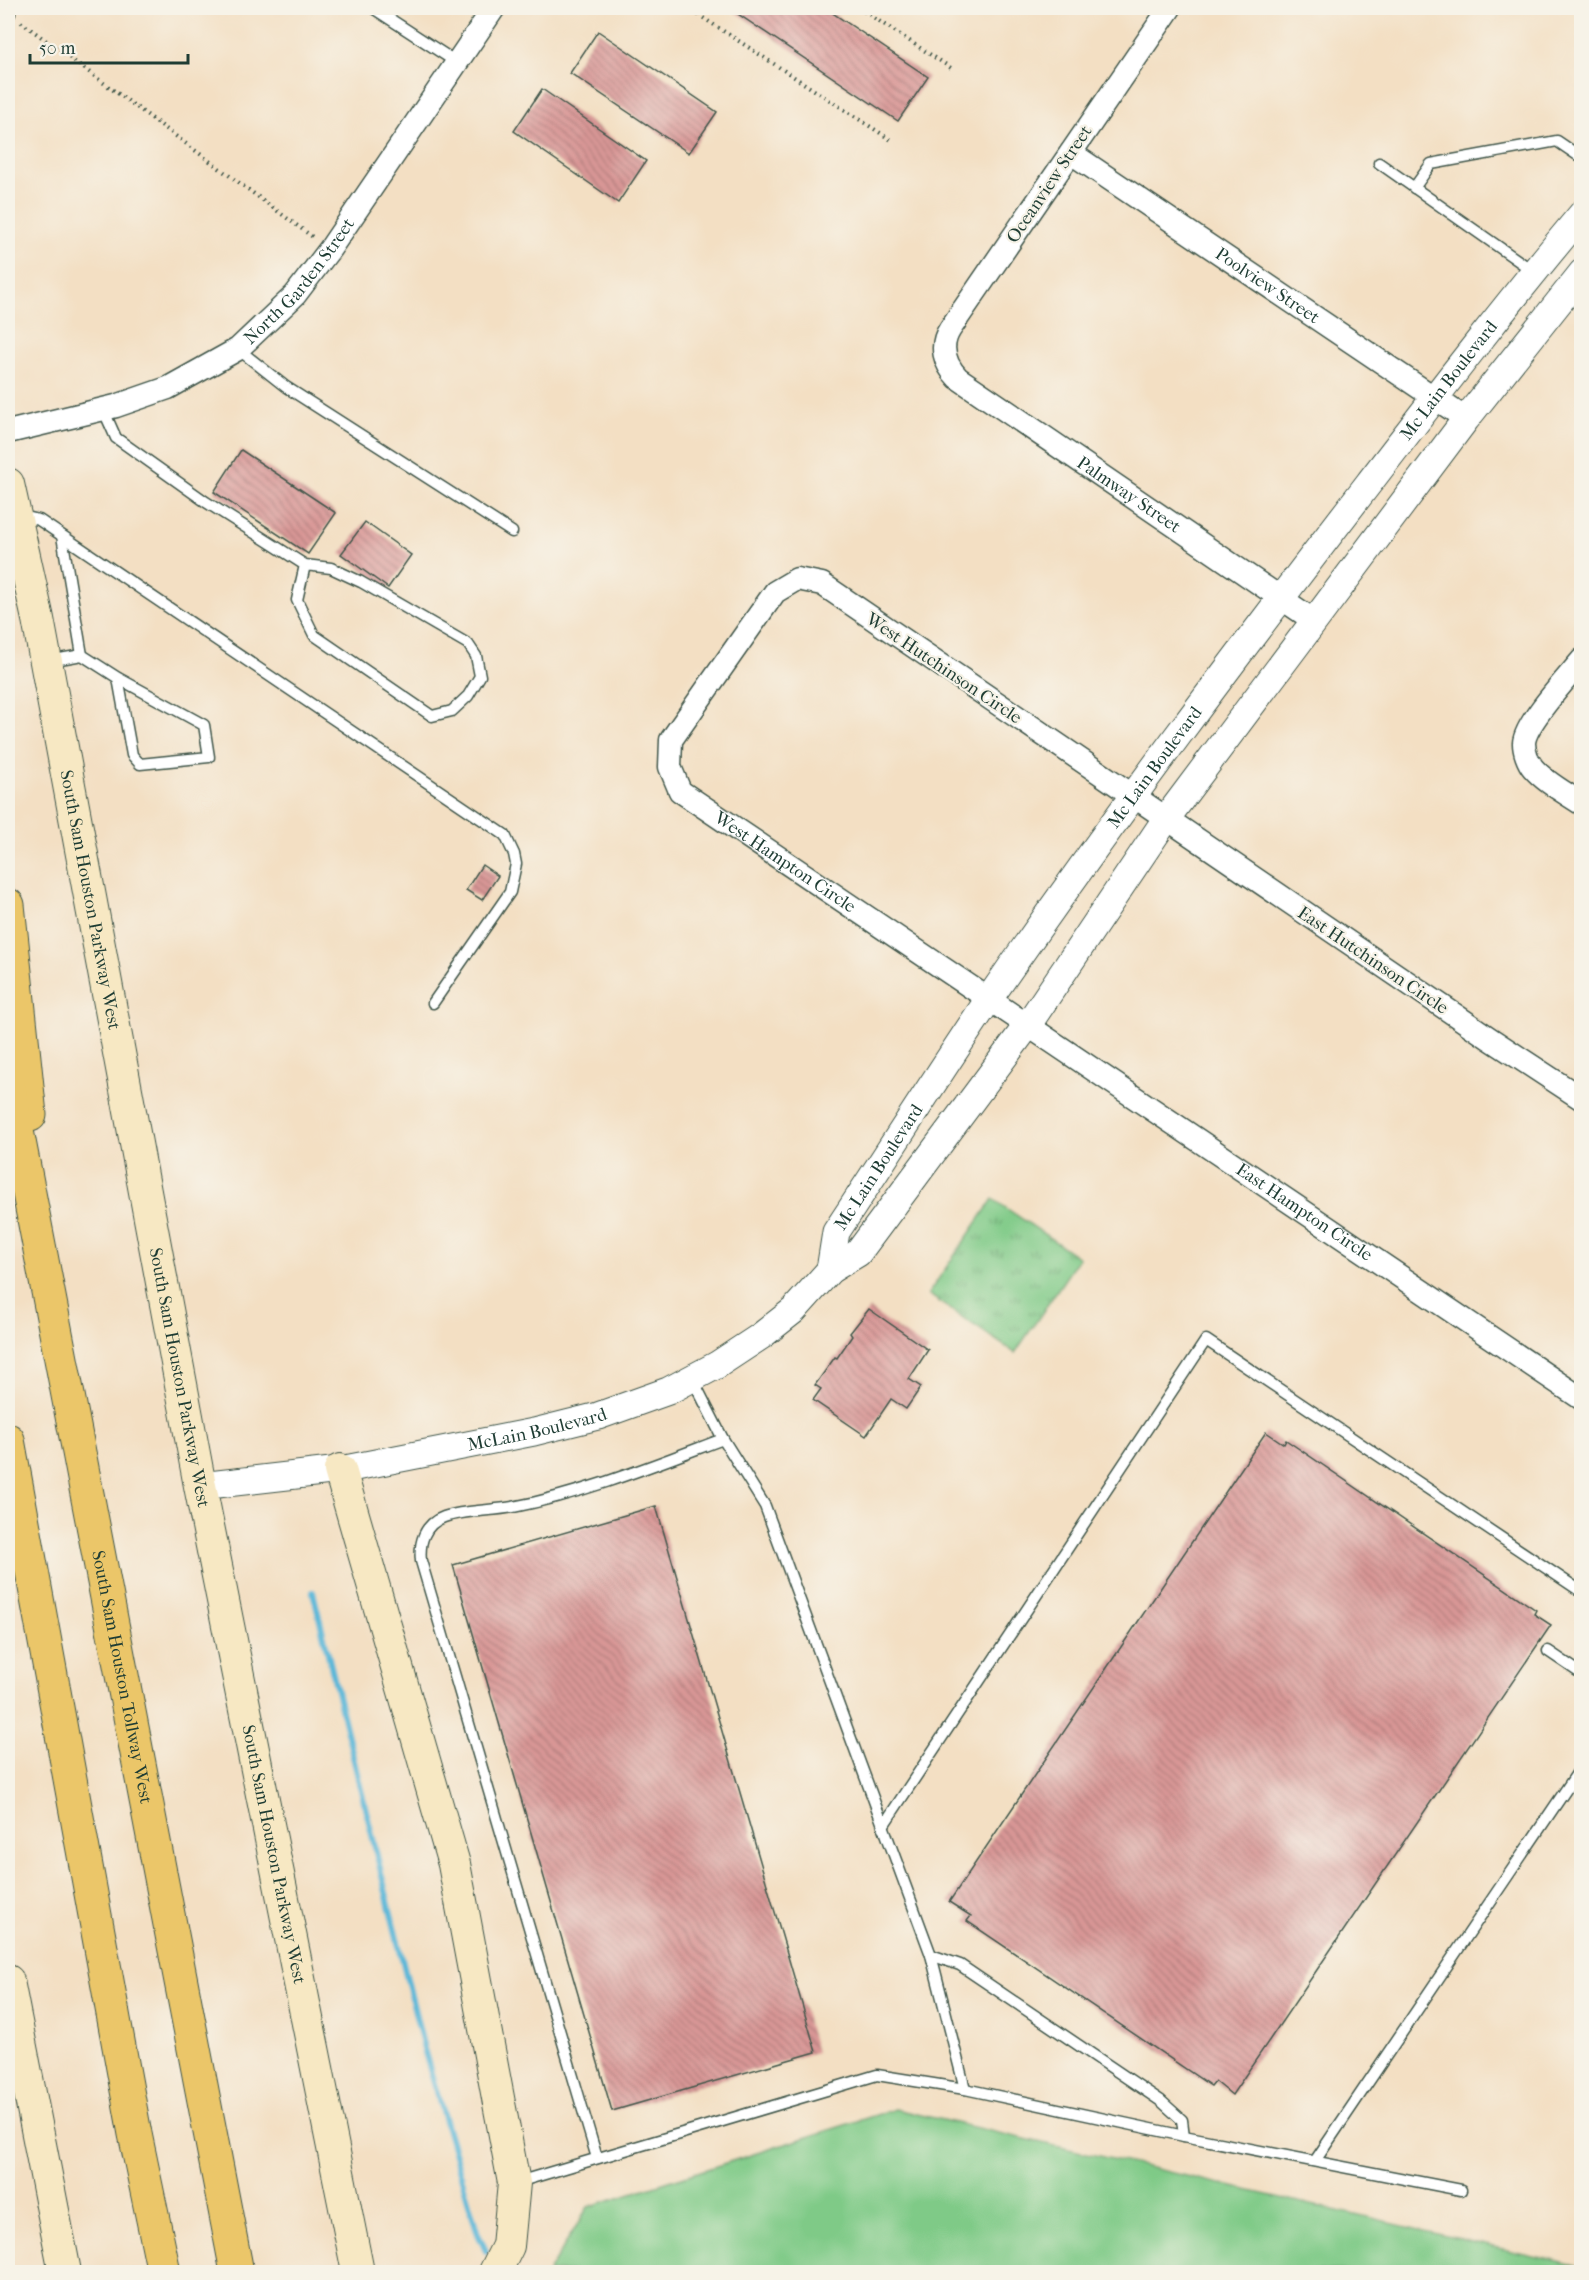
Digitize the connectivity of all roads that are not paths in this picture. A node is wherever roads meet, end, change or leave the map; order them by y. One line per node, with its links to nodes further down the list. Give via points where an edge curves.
1 (373, 8): 4 (lane)
2 (494, 8): 4 (street, North Garden Street)
3 (1170, 8): 5 (street, Oceanview Street)
4 (456, 63): 13 (street, North Garden Street, via 295,295)
5 (1071, 153): 14 (street, Oceanview Street, via 946,335); 15 (street, Poolview Street)
6 (1581, 158): 8 (lane, via 1557,141 1431,164)
7 (1379, 163): 8 (lane)
8 (1414, 188): 10 (lane)
9 (1581, 214): 10 (street, Mc Lain Boulevard)
10 (1533, 272): 12 (street); 15 (street, Mc Lain Boulevard)
11 (1581, 273): 12 (street, Mc Lain Boulevard)
12 (1564, 294): 17 (street, Mc Lain Boulevard)
13 (238, 349): 16 (street, North Garden Street, via 168,388); 21 (lane, via 285,387)
14 (947, 364): 24 (street, Palmway Street, via 957,378)
15 (1435, 398): 17 (street, Poolview Street); 24 (street, Mc Lain Boulevard)
16 (103, 409): 18 (street, North Garden Street); 23 (lane, via 116,438)
17 (1466, 419): 25 (street, Mc Lain Boulevard)
18 (8, 432)
19 (8, 483): 20 (main road, South Sam Houston Parkway West)
20 (15, 515): 22 (lane, via 39,520); 29 (main road, South Sam Houston Parkway West)
21 (512, 532)
22 (62, 536): 27 (lane); 36 (lane, via 505,835 516,864 510,891)
23 (305, 565): 23 (lane, via 331,568 361,582 468,644 476,656 480,676 468,696 452,711 432,716 314,635 297,600)
24 (1281, 598): 25 (street, Palmway Street); 31 (street, Mc Lain Boulevard)
25 (1313, 620): 33 (street, Mc Lain Boulevard)
26 (736, 650): 31 (street, West Hutchinson Circle, via 775,592 797,579 822,584); 35 (street, West Hampton Circle, via 671,740 670,767 680,791)
27 (82, 656): 29 (lane); 30 (lane)
28 (1581, 660): 32 (street, via 1533,721 1524,742 1532,767)
29 (46, 661): 49 (main road, South Sam Houston Parkway West)
30 (118, 678): 30 (lane, via 204,725 210,757 140,764 136,761)
31 (1132, 796): 33 (street, West Hutchinson Circle); 35 (street, Mc Lain Boulevard)
32 (1581, 804)
33 (1166, 819): 37 (street, Mc Lain Boulevard); 39 (street, East Hutchinson Circle)
34 (8, 905): 43 (highway)
35 (989, 999): 37 (street, West Hampton Circle); 40 (street, Mc Lain Boulevard)
36 (433, 1003)
37 (1027, 1026): 41 (street, Mc Lain Boulevard); 45 (street, East Hampton Circle)
38 (8, 1084): 43 (highway, South Sam Houston Tollway West)
39 (1581, 1099)
40 (892, 1146): 41 (street); 42 (street, Mc Lain Boulevard, via 836,1233)
41 (922, 1167): 42 (street, Mc Lain Boulevard, via 858,1252)
42 (830, 1270): 44 (street, McLain Boulevard, via 770,1330)
43 (52, 1310): 65 (highway, South Sam Houston Tollway West)
44 (692, 1378): 46 (lane); 48 (street, McLain Boulevard, via 668,1391 598,1416)
45 (1581, 1399)
46 (723, 1439): 54 (lane, via 765,1506); 59 (lane, via 611,1482 512,1507 443,1517 428,1529 419,1545)
47 (8, 1440): 64 (highway, via 135,2134)
48 (340, 1470): 49 (street, McLain Boulevard); 61 (main road, via 454,1864)
49 (200, 1486): 66 (main road, South Sam Houston Parkway West)
50 (1581, 1592): 54 (lane, via 1206,1340)
51 (1548, 1650): 52 (lane)
52 (1581, 1674)
53 (1581, 1766): 60 (lane)
54 (883, 1826): 55 (lane)
55 (931, 1955): 57 (lane); 58 (lane, via 960,1965 1161,2101 1182,2120)
56 (8, 1981): 63 (main road)
57 (965, 2089): 58 (lane); 59 (lane, via 877,2075)
58 (1184, 2136): 60 (lane)
59 (597, 2158): 61 (lane)
60 (1316, 2161): 62 (lane)
61 (514, 2183): 67 (main road, via 508,2246)
62 (1461, 2190)
63 (65, 2272)
64 (164, 2272)
65 (237, 2272)
66 (358, 2272)
67 (495, 2272)

